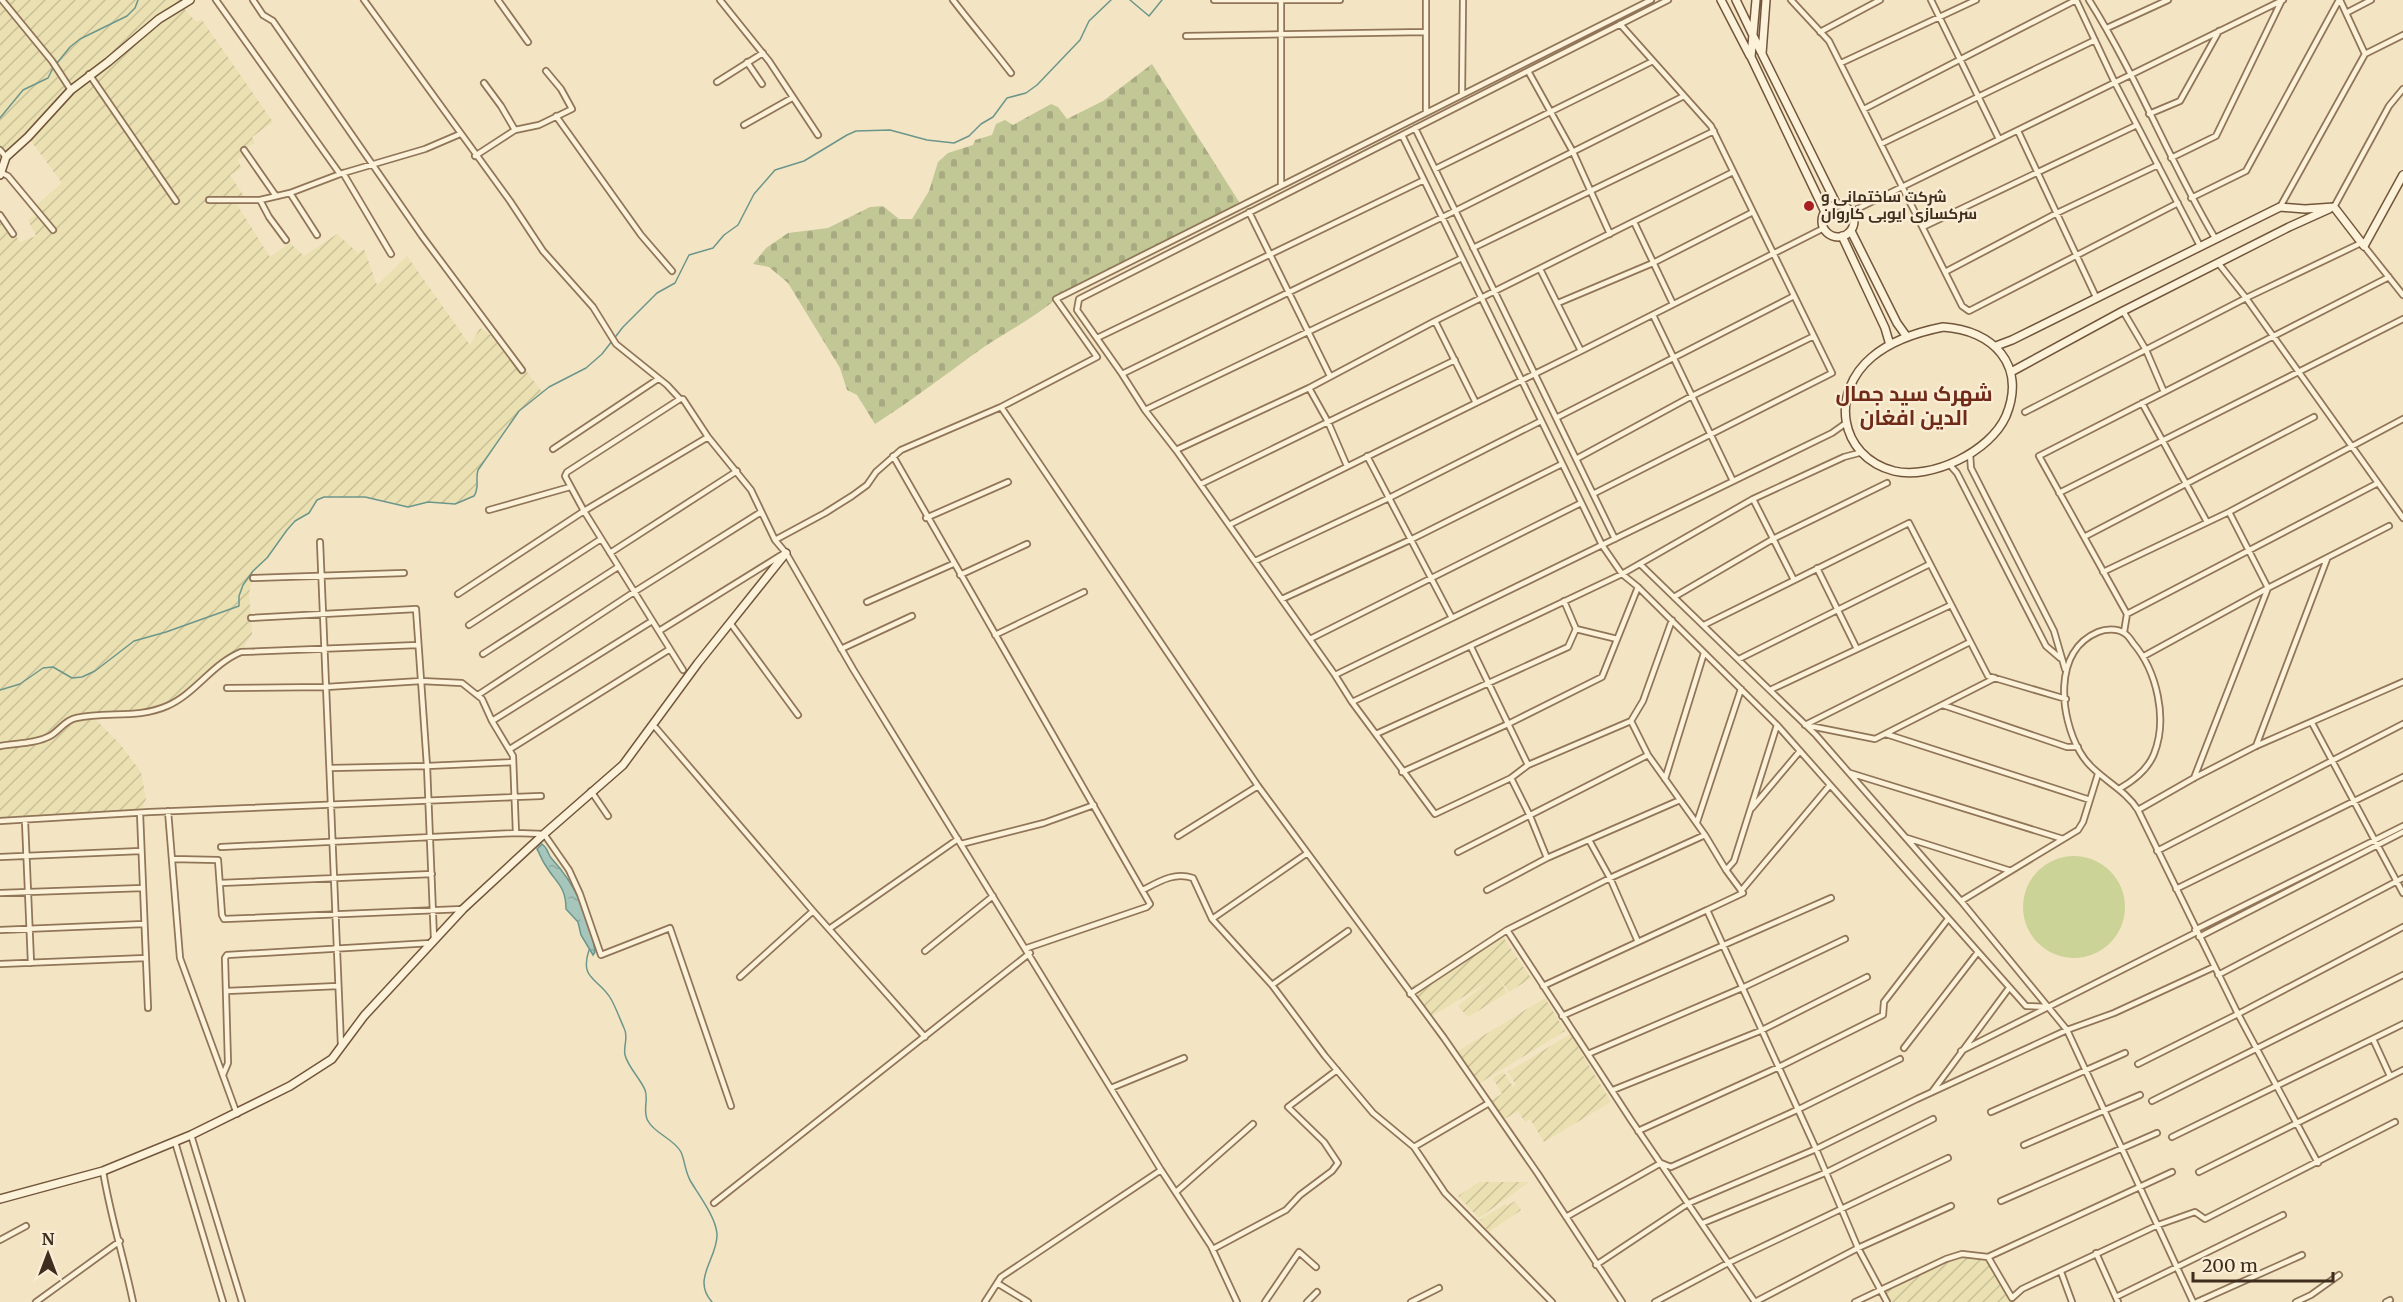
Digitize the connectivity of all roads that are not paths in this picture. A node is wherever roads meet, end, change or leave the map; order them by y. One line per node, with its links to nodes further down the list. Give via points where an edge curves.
1 (2, 0): 61 (street)
2 (190, 0): 54 (street)
3 (216, 0): 94 (street)
4 (253, 0): 89 (street, via 263,15 273,21)
5 (364, 0): 77 (street)
6 (498, 0): 42 (street)
7 (720, 0): 43 (street)
8 (953, 0): 53 (street)
9 (1214, 0): 29 (street)
10 (1340, 0): 29 (street)
11 (1426, 0): 35 (street)
12 (1464, 0): 62 (street)
13 (1651, 0): 62 (street)
14 (1668, 0): 32 (street)
15 (1721, 0): 46 (street)
16 (1736, 0): 38 (street)
17 (1756, 0): 38 (street)
18 (1766, 0): 44 (street)
19 (1791, 0): 36 (street)
20 (1880, 0): 36 (street)
21 (1932, 0): 31 (street)
22 (1976, 0): 31 (street)
23 (2076, 0): 41 (street); 47 (street)
24 (2090, 0): 33 (street)
25 (2168, 0): 33 (street)
26 (2282, 0): 34 (street); 87 (street, via 2216,136)
27 (2340, 0): 30 (street); 102 (street, via 2246,171)
28 (2372, 0): 30 (street)
29 (1281, 1): 37 (street)
30 (2346, 13): 45 (street)
31 (1940, 17): 47 (street); 50 (street)
32 (1620, 24): 48 (street); 52 (street)
33 (2107, 28): 55 (street)
34 (2219, 31): 55 (street); 69 (street, via 2180,101)
35 (1426, 32): 37 (street); 67 (street)
36 (1820, 32): 50 (street)
37 (1280, 34): 40 (street); 97 (street)
38 (1753, 35): 44 (street); 46 (street)
39 (2403, 35): 45 (street)
40 (1186, 36)
41 (2095, 40): 58 (street); 65 (street)
42 (528, 42)
43 (763, 53): 49 (street); 64 (street)
44 (1762, 54): 107 (street)
45 (2365, 54): 108 (street)
46 (1751, 57): 113 (street)
47 (1960, 58): 65 (street); 66 (street)
48 (1653, 61): 63 (street); 68 (street)
49 (747, 62): 56 (street); 59 (street)
50 (1840, 63): 66 (street)
51 (546, 71): 70 (street, via 572,109)
52 (1528, 71): 68 (street); 73 (street)
53 (1011, 73)
54 (89, 74): 61 (street); 105 (street)
55 (2130, 75): 58 (street); 69 (street)
56 (717, 82)
57 (484, 83): 74 (street)
58 (2115, 83): 71 (street); 76 (street)
59 (762, 84)
60 (2403, 89): 109 (street, via 2389,106)
61 (71, 90): 86 (street)
62 (1462, 94): 67 (street)
63 (1684, 96): 75 (street); 84 (street)
64 (792, 98): 72 (street); 78 (street)
65 (1979, 98): 80 (street); 81 (street)
66 (1864, 109): 81 (street)
67 (1426, 112): 97 (street)
68 (1550, 112): 84 (street); 90 (street)
69 (2149, 114): 87 (street)
70 (556, 117): 74 (street); 140 (street, via 640,235)
71 (2137, 124): 88 (street); 92 (street)
72 (744, 125)
73 (1415, 128): 79 (street); 90 (street)
74 (514, 130): 85 (street)
75 (1714, 131): 91 (street); 99 (street)
76 (2018, 131): 80 (street); 92 (street)
77 (460, 134): 85 (street); 89 (street)
78 (818, 135)
79 (1402, 135): 96 (street); 111 (street)
80 (1999, 139): 98 (street)
81 (1881, 144): 98 (street)
82 (0, 150): 86 (street)
83 (244, 150): 101 (street)
84 (1573, 152): 99 (street); 110 (street)
85 (476, 156): 173 (street, via 543,250 593,307 615,344)
86 (6, 157): 93 (street)
87 (2171, 158): 102 (street)
88 (2158, 165): 106 (street); 115 (street)
89 (373, 166): 94 (street); 167 (street)
90 (1435, 169): 110 (street)
91 (1733, 172): 112 (street); 118 (street)
92 (2037, 173): 115 (street); 119 (street)
93 (1, 174): 121 (street, via 8,176)
94 (342, 174): 100 (street); 133 (street)
95 (2403, 175): 129 (street)
96 (1424, 180): 117 (street); 134 (street)
97 (1281, 185): 181 (street, via 1056,299 1096,357)
98 (1903, 188): 114 (street); 119 (street)
99 (1590, 191): 124 (street); 131 (street)
100 (290, 193): 101 (street); 125 (street)
101 (276, 196): 104 (street)
102 (2191, 198): 127 (street)
103 (209, 200): 104 (street)
104 (260, 200): 128 (street)
105 (176, 201)
106 (2178, 203): 130 (street); 132 (street)
107 (1837, 205): 113 (street); 114 (street)
108 (2280, 207): 109 (street); 127 (street)
109 (2334, 207): 129 (street); 138 (street)
110 (1455, 211): 117 (street); 131 (street)
111 (1249, 212): 134 (street); 160 (street, via 1079,299 1077,310)
112 (1753, 212): 135 (street); 137 (street)
113 (1825, 212): 120 (street)
114 (1851, 212): 122 (street)
115 (2057, 213): 132 (street); 141 (street)
116 (0, 215): 123 (street)
117 (1442, 216): 136 (street); 143 (street)
118 (1634, 222): 124 (street); 137 (street)
119 (1923, 227): 141 (street)
120 (1824, 228): 126 (street, via 1831,235); 135 (street)
121 (53, 230)
122 (1851, 231): 126 (street); 159 (street)
123 (13, 234)
124 (1610, 234): 139 (street)
125 (316, 236)
126 (1842, 236): 161 (street)
127 (2215, 238): 130 (street)
128 (286, 240)
129 (2363, 245): 142 (street); 149 (street)
130 (2200, 246): 147 (street)
131 (1473, 248): 144 (street)
132 (2077, 253): 141 (street, via 1969,311 1962,306); 147 (street)
133 (391, 254)
134 (1271, 254): 143 (street); 160 (street)
135 (1773, 254): 145 (street); 151 (street)
136 (1462, 258): 148 (street); 156 (street)
137 (1653, 263): 150 (street); 151 (street)
138 (2219, 264): 149 (street); 152 (street)
139 (1540, 269): 144 (street); 150 (street)
140 (672, 271)
141 (1945, 273)
142 (2389, 277): 146 (street); 158 (street)
143 (1290, 291): 156 (street); 170 (street)
144 (1494, 292): 148 (street); 171 (street)
145 (1794, 296): 157 (street); 165 (street)
146 (2403, 296)
147 (2096, 297): 162 (street)
148 (1481, 298): 155 (street); 174 (street)
149 (2246, 298): 158 (street); 163 (street)
150 (1558, 303): 164 (street)
151 (1673, 304): 153 (street)
152 (2123, 310): 163 (street); 168 (street)
153 (1653, 315): 164 (street); 165 (street)
154 (2403, 319): 169 (street)
155 (1435, 321): 166 (street); 172 (street)
156 (1308, 333): 172 (street); 182 (street)
157 (1814, 336): 177 (street); 190 (street, via 1832,373)
158 (2273, 336): 169 (street); 176 (street)
159 (1907, 337): 161 (street); 162 (street, via 1943,327 1961,328)
160 (1097, 338): 170 (street)
161 (1890, 345): 189 (street, via 1856,374 1850,387)
162 (1996, 346): 168 (street)
163 (2146, 350): 176 (street); 183 (street)
164 (1581, 351): 171 (street)
165 (1673, 357): 177 (street); 185 (street)
166 (1455, 360): 179 (street); 188 (street)
167 (522, 370)
168 (2011, 372): 197 (street, via 2005,417 1988,440)
169 (2299, 372): 192 (street); 193 (street)
170 (1122, 374): 182 (street)
171 (1535, 374): 174 (street); 185 (street)
172 (1330, 376): 175 (street)
173 (658, 379): 178 (street); 194 (street)
174 (1522, 381): 179 (street); 187 (street)
175 (1309, 388): 188 (street); 195 (street)
176 (2164, 392): 180 (street)
177 (1692, 396): 190 (street); 200 (street)
178 (680, 399): 191 (street); 211 (street, via 567,472)
179 (1476, 403): 199 (street)
180 (2142, 403): 192 (street); 212 (street, via 2039,456)
181 (1001, 407): 198 (street); 337 (street)
182 (1145, 410): 195 (street)
183 (2025, 412)
184 (2314, 417): 210 (street)
185 (1556, 418): 200 (street)
186 (2403, 419): 193 (street)
187 (1541, 421): 201 (street); 214 (street)
188 (1328, 422): 203 (street); 209 (street)
189 (1846, 423): 196 (street); 205 (street)
190 (1712, 436): 205 (street); 213 (street)
191 (708, 437): 204 (street); 218 (street)
192 (2163, 441): 210 (street); 212 (street)
193 (2352, 446): 208 (street); 220 (street)
194 (553, 449)
195 (1176, 450): 209 (street)
196 (1859, 453): 202 (street, via 1884,468 1905,474); 215 (street)
197 (1970, 454): 202 (street); 291 (street, via 1971,468 2054,631)
198 (892, 456): 221 (street); 231 (street, via 852,496)
199 (1367, 456): 203 (street); 214 (street)
200 (1576, 459): 213 (street)
201 (1562, 464): 216 (street); 228 (street)
202 (1949, 464): 291 (street, via 1958,472 2046,646)
203 (1347, 466): 224 (street)
204 (737, 471): 219 (street); 236 (street)
205 (1733, 481): 229 (street)
206 (1008, 482): 221 (street)
207 (1887, 483): 230 (street)
208 (2378, 483): 222 (street); 235 (street)
209 (1201, 484): 224 (street)
210 (2186, 484): 223 (street); 226 (street)
211 (570, 487): 217 (street); 218 (street)
212 (2060, 493): 226 (street)
213 (1593, 494): 229 (street)
214 (1389, 498): 228 (street); 239 (street)
215 (1754, 500): 230 (street); 241 (street)
216 (1581, 503): 234 (street); 250 (street)
217 (489, 510)
218 (584, 511): 227 (street); 257 (street)
219 (761, 512): 231 (street); 255 (street)
220 (2229, 512): 223 (street); 235 (street)
221 (926, 518): 240 (street)
222 (2403, 518)
223 (2207, 522): 245 (street)
224 (1229, 525): 239 (street)
225 (2389, 526): 238 (street)
226 (2084, 537): 245 (street)
227 (601, 539): 236 (street); 272 (street)
228 (1412, 539): 250 (street); 259 (street)
229 (1615, 539): 234 (street)
230 (1773, 539): 252 (street); 258 (street)
231 (775, 540): 237 (street)
232 (320, 542): 249 (street)
233 (1027, 544): 248 (street)
234 (1602, 546): 247 (street); 268 (street)
235 (2248, 549): 254 (street); 265 (street)
236 (610, 553): 243 (street)
237 (786, 553): 271 (street); 275 (street); 285 (street)
238 (2327, 559): 254 (street); 319 (street)
239 (1255, 561): 259 (street)
240 (954, 564): 248 (street); 261 (street)
241 (1640, 564): 247 (street); 258 (street)
242 (1930, 564): 244 (street, via 1909,523); 262 (street); 263 (street)
243 (618, 567): 255 (street); 288 (street)
244 (1817, 568): 252 (street); 263 (street)
245 (2103, 572): 265 (street)
246 (404, 573): 249 (street)
247 (1622, 574): 253 (street); 260 (street)
248 (960, 575): 277 (street)
249 (322, 576): 251 (street); 264 (street)
250 (1431, 577): 268 (street); 278 (street)
251 (254, 578)
252 (1794, 580): 273 (street)
253 (1638, 587): 269 (street); 279 (street)
254 (2268, 588): 289 (street); 334 (street)
255 (634, 592): 270 (street); 303 (street)
256 (1084, 592): 277 (street)
257 (458, 594)
258 (1674, 597): 273 (street)
259 (1282, 599): 278 (street)
260 (1564, 601): 274 (street); 282 (street)
261 (867, 602)
262 (1951, 605): 280 (street); 286 (street)
263 (1838, 610): 286 (street); 290 (street)
264 (323, 613): 267 (street); 281 (street, via 416,609); 283 (street)
265 (2127, 614): 276 (street)
266 (912, 616): 285 (street)
267 (250, 618)
268 (1452, 618): 294 (street)
269 (1672, 620): 287 (street); 309 (street, via 1643,701)
270 (652, 621): 275 (street); 308 (street)
271 (731, 624): 307 (street); 339 (street, via 623,765)
272 (469, 625)
273 (1704, 625): 290 (street)
274 (1576, 629): 279 (street); 298 (street, via 1568,647)
275 (659, 631): 284 (street)
276 (2124, 632): 289 (street); 292 (street, via 2113,629 2092,634 2082,641)
277 (995, 635): 346 (street)
278 (1310, 639): 294 (street)
279 (1617, 639): 311 (street, via 1602,677)
280 (1970, 642): 295 (street, via 1988,676); 314 (street)
281 (418, 645): 283 (street); 296 (street)
282 (1471, 647): 298 (street); 305 (street)
283 (326, 649): 299 (street); 318 (street, via 241,652 185,697 165,707 137,714 74,718 49,736)
284 (670, 649): 293 (street); 321 (street)
285 (842, 649): 368 (street)
286 (1857, 649): 302 (street)
287 (1704, 653): 301 (street); 335 (street)
288 (483, 654)
289 (2144, 656): 338 (street, via 2154,680 2160,725 2148,765)
290 (1739, 659): 302 (street)
291 (2061, 659): 292 (street)
292 (2066, 669): 304 (street)
293 (683, 670)
294 (1335, 675): 305 (street)
295 (1995, 678): 304 (street); 306 (street)
296 (421, 681): 299 (street); 303 (street, via 462,683); 327 (street)
297 (2403, 682): 310 (street)
298 (1490, 684): 311 (street); 316 (street)
299 (326, 687): 300 (street); 328 (street)
300 (227, 688)
301 (1741, 689): 313 (street); 356 (street)
302 (1770, 690): 314 (street)
303 (478, 695): 308 (street)
304 (2066, 699): 320 (street)
305 (1352, 702): 316 (street)
306 (1943, 705): 317 (street); 320 (street, via 2067,747)
307 (798, 715)
308 (492, 721): 321 (street)
309 (1631, 721): 323 (street); 326 (street)
310 (2312, 723): 319 (street); 324 (street)
311 (1508, 724): 326 (street); 329 (street)
312 (2403, 724): 324 (street)
313 (1777, 725): 322 (street); 348 (street)
314 (1805, 725): 317 (street, via 1875,739); 330 (street)
315 (656, 728): 402 (street)
316 (1376, 734): 329 (street)
317 (1886, 734): 343 (street)
318 (0, 746)
319 (2256, 746): 334 (street)
320 (2078, 747): 331 (street)
321 (510, 749): 325 (street)
322 (1800, 751): 336 (street); 348 (street)
323 (1648, 755): 335 (street); 353 (street)
324 (2333, 759): 345 (street); 373 (street)
325 (513, 762): 327 (street); 341 (street)
326 (1528, 765): 333 (street)
327 (427, 766): 328 (street); 344 (street)
328 (330, 768): 347 (street)
329 (1402, 772): 333 (street, via 1435,814)
330 (1848, 772): 364 (street); 365 (street)
331 (2098, 774): 338 (street); 343 (street)
332 (2403, 777): 345 (street)
333 (1511, 778): 353 (street)
334 (2194, 778): 349 (street)
335 (1665, 779): 342 (street)
336 (1830, 785): 392 (street); 405 (street)
337 (1258, 786): 363 (street); 375 (street)
338 (2119, 789): 349 (street)
339 (591, 791): 352 (street); 360 (street)
340 (541, 796): 341 (street)
341 (514, 797): 344 (street); 359 (street)
342 (1680, 800): 356 (street); 366 (street)
343 (2090, 800): 365 (street, via 2081,826)
344 (429, 801): 347 (street); 362 (street)
345 (2354, 801): 367 (street); 389 (street)
346 (1094, 805): 368 (street, via 1044,823); 390 (street)
347 (331, 806): 350 (street); 369 (street)
348 (1750, 810): 380 (street, via 1734,861)
349 (2138, 810): 373 (street)
350 (168, 812): 351 (street); 378 (street)
351 (140, 813): 355 (street); 372 (street)
352 (608, 816)
353 (1530, 816): 374 (street); 379 (street)
354 (0, 821): 355 (street)
355 (25, 821): 376 (street)
356 (1697, 822): 361 (street)
357 (2403, 826): 367 (street)
358 (2403, 832): 370 (street)
359 (516, 833): 360 (street); 362 (street)
360 (544, 834): 399 (street); 468 (street, via 569,870 601,955 670,928)
361 (1705, 835): 380 (street); 384 (street)
362 (430, 836): 369 (street); 382 (street)
363 (1179, 836)
364 (1905, 837): 381 (street); 398 (street)
365 (2063, 839): 381 (street)
366 (1589, 840): 379 (street); 384 (street)
367 (2374, 840): 370 (street); 413 (street)
368 (959, 841): 396 (street); 409 (street)
369 (332, 842): 371 (street); 383 (street)
370 (2378, 845): 386 (street); 413 (street)
371 (221, 847)
372 (141, 850): 376 (street); 388 (street)
373 (2157, 851): 389 (street)
374 (1458, 852)
375 (1306, 854): 404 (street); 436 (street)
376 (25, 855): 377 (street); 393 (street)
377 (0, 857)
378 (172, 858): 387 (street, via 218,860); 459 (street, via 180,958)
379 (1548, 858): 391 (street)
380 (1726, 870): 392 (street)
381 (2011, 871): 398 (street)
382 (432, 874): 383 (street); 400 (street)
383 (334, 877): 387 (street); 403 (street)
384 (1610, 878): 411 (street); 416 (street)
385 (2403, 878): 386 (street)
386 (2396, 882): 395 (street); 426 (street)
387 (220, 883): 403 (street, via 224,918)
388 (143, 888): 393 (street); 406 (street)
389 (2176, 889): 413 (street)
390 (1143, 890): 404 (street, via 1180,874 1192,878); 420 (street, via 1150,904 1147,907)
391 (1487, 890)
392 (1741, 891): 401 (street)
393 (27, 892): 394 (street); 408 (street)
394 (0, 893)
395 (2403, 893)
396 (993, 896): 419 (street); 420 (street)
397 (1831, 898): 417 (street)
398 (1961, 901): 437 (street)
399 (463, 909): 400 (street); 415 (street)
400 (433, 910): 403 (street); 415 (street)
401 (1707, 910): 416 (street); 417 (street)
402 (813, 911): 409 (street); 428 (street)
403 (335, 913): 418 (street)
404 (1212, 919): 430 (street)
405 (1948, 919): 421 (street); 455 (street, via 1884,1002 1883,1015)
406 (144, 924): 408 (street); 422 (street)
407 (2403, 927): 439 (street)
408 (29, 928): 410 (street); 423 (street)
409 (829, 929): 444 (street)
410 (0, 930)
411 (1508, 930): 432 (street); 436 (street)
412 (1348, 931): 430 (street)
413 (2197, 933): 425 (street); 437 (street)
414 (1845, 939): 433 (street)
415 (433, 941): 418 (street); 446 (street, via 364,1016)
416 (1638, 942): 432 (street)
417 (1724, 944): 433 (street); 440 (street)
418 (336, 950): 431 (street); 435 (street, via 226,955)
419 (925, 951)
420 (1028, 951): 444 (street); 461 (street)
421 (1978, 952): 434 (street); 447 (street)
422 (146, 958): 423 (street); 438 (street)
423 (31, 963): 424 (street)
424 (0, 964)
425 (2214, 967): 426 (street); 443 (street)
426 (2218, 975): 439 (street)
427 (2403, 975): 448 (street)
428 (740, 977)
429 (1867, 977): 442 (street)
430 (1272, 985): 456 (street)
431 (338, 986): 435 (street); 446 (street)
432 (1543, 986): 440 (street)
433 (1742, 988): 442 (street); 451 (street)
434 (2009, 988): 437 (street, via 2026,1006); 449 (street)
435 (226, 991): 459 (street, via 228,1063)
436 (1410, 994): 467 (street)
437 (2048, 1007): 443 (street); 449 (street)
438 (148, 1008)
439 (2238, 1014): 448 (street); 454 (street)
440 (1562, 1016): 451 (street)
441 (2403, 1024): 445 (street)
442 (1760, 1030): 455 (street); 463 (street)
443 (2067, 1030): 458 (street); 464 (street)
444 (925, 1037): 498 (street)
445 (2373, 1039): 460 (street); 462 (street)
446 (341, 1048): 472 (street, via 332,1059 290,1086)
447 (1904, 1048)
448 (2258, 1049): 462 (street); 466 (street)
449 (1961, 1051): 464 (street)
450 (2125, 1053): 458 (street)
451 (1588, 1054): 463 (street)
452 (1184, 1058): 461 (street)
453 (1900, 1059): 469 (street)
454 (2138, 1064)
455 (1779, 1067): 469 (street); 477 (street)
456 (1337, 1070): 483 (street, via 1373,1113); 510 (street, via 1288,1107 1324,1142 1338,1163 1286,1210)
457 (2403, 1070): 460 (street)
458 (2085, 1071): 470 (street); 471 (street)
459 (223, 1075): 472 (street)
460 (2390, 1076): 476 (street)
461 (1111, 1088): 489 (street)
462 (2277, 1088): 476 (street); 480 (street)
463 (1613, 1090): 477 (street)
464 (1930, 1094): 485 (street)
465 (2140, 1095): 470 (street)
466 (2152, 1101)
467 (1489, 1103): 483 (street); 503 (street)
468 (732, 1106)
469 (1797, 1110): 485 (street); 487 (street, via 1671,1167)
470 (2105, 1110): 482 (street); 484 (street)
471 (1991, 1112)
472 (237, 1114): 479 (street)
473 (1933, 1119): 493 (street)
474 (2395, 1122): 488 (street)
475 (1253, 1124): 495 (street)
476 (2295, 1124): 488 (street); 492 (street)
477 (1638, 1131): 487 (street)
478 (2157, 1133): 484 (street)
479 (191, 1135): 481 (street); 529 (street)
480 (2172, 1137)
481 (175, 1142): 490 (street); 528 (street)
482 (2024, 1145)
483 (1414, 1147): 536 (street, via 1445,1193)
484 (2124, 1148): 494 (street); 497 (street)
485 (1816, 1149): 493 (street); 499 (street)
486 (1948, 1158): 501 (street)
487 (1661, 1163): 499 (street); 503 (street)
488 (2318, 1163): 505 (street, via 2205,1219 2195,1212)
489 (1161, 1170): 495 (street); 520 (street)
490 (103, 1171): 496 (street); 508 (street, via 109,1210)
491 (2172, 1172): 494 (street)
492 (2199, 1172)
493 (1825, 1173): 501 (street); 504 (street)
494 (2141, 1187): 505 (street); 513 (street)
495 (1176, 1192): 510 (street)
496 (0, 1198)
497 (2001, 1202)
498 (714, 1203)
499 (1689, 1203): 504 (street); 515 (street)
500 (1952, 1206): 509 (street)
501 (1841, 1209): 509 (street); 514 (street)
502 (2283, 1215): 517 (street)
503 (1566, 1217): 515 (street)
504 (1703, 1223): 514 (street)
505 (2158, 1225): 511 (street); 517 (street)
506 (26, 1226): 507 (street)
507 (0, 1240)
508 (120, 1241): 526 (street); 527 (street)
509 (1858, 1248): 522 (street); 539 (street)
510 (1213, 1250): 532 (street)
511 (2096, 1253): 518 (street); 525 (street)
512 (2302, 1255): 543 (street)
513 (1988, 1257): 518 (street, via 2012,1298 2022,1289); 522 (street, via 1962,1254)
514 (1728, 1263): 538 (street); 539 (street)
515 (1596, 1265): 537 (street)
516 (1316, 1268): 533 (street, via 1299,1252)
517 (2176, 1268): 525 (street); 543 (street)
518 (2061, 1272): 542 (street)
519 (2339, 1275): 524 (street)
520 (997, 1283): 530 (street); 531 (street)
521 (1439, 1288): 535 (street)
522 (1881, 1290): 540 (street); 541 (street)
523 (1317, 1292): 534 (street)
524 (2311, 1295): 544 (street); 545 (street)
525 (2117, 1299)
526 (36, 1302)
527 (133, 1302)
528 (223, 1302)
529 (242, 1302)
530 (986, 1302)
531 (1028, 1302)
532 (1237, 1302)
533 (1265, 1302)
534 (1307, 1302)
535 (1411, 1302)
536 (1551, 1302)
537 (1622, 1302)
538 (1655, 1302)
539 (1755, 1302)
540 (1855, 1302)
541 (1887, 1302)
542 (2072, 1302)
543 (2195, 1302)
544 (2296, 1302)
545 (2314, 1302)

